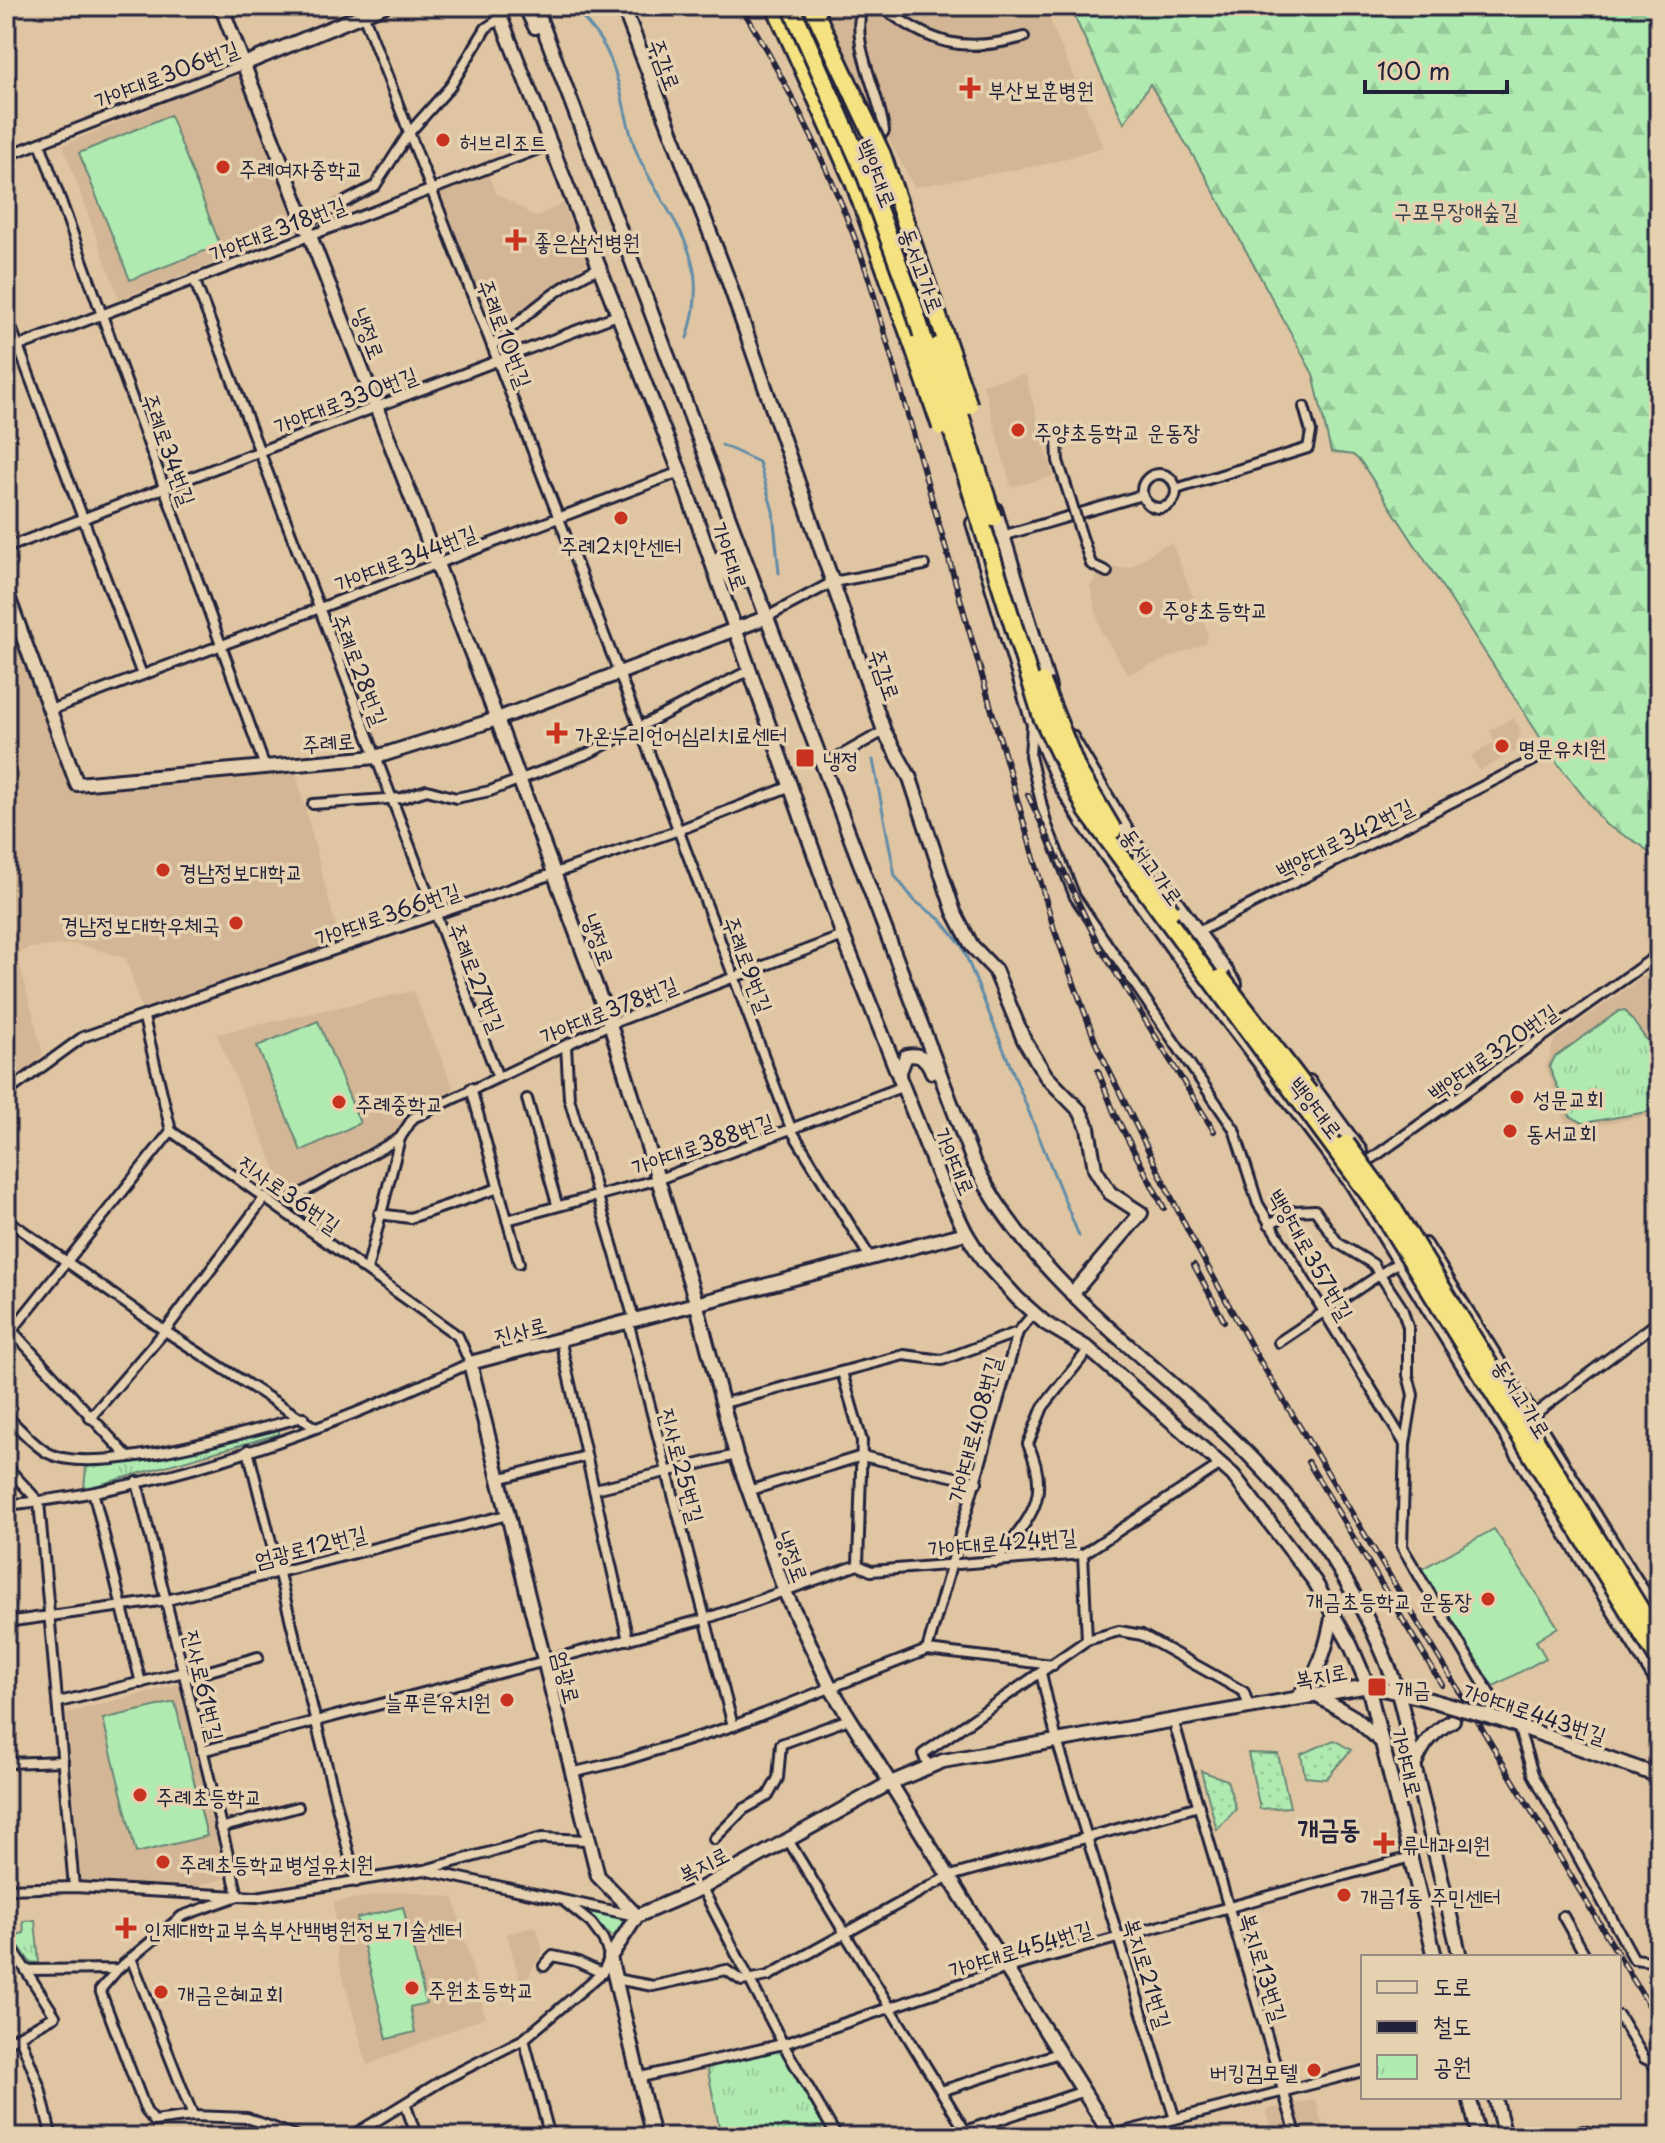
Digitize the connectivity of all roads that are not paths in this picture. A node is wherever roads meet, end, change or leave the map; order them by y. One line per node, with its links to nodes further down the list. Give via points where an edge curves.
1 (221, 6): 17 (main road, 냉정로)
2 (384, 6): 14 (main road, 가야대로306번길)
3 (525, 6): 15 (main road)
4 (535, 6): 15 (main road, 가야대로)
5 (623, 6): 53 (main road, 주감로, via 727,277)
6 (775, 6): 55 (highway, bridge, via 854,182 993,578)
7 (784, 6): 47 (main road, 백양대로, via 856,168 892,266)
8 (791, 6): 55 (highway, 동서고가로, bridge, via 866,176 910,296)
9 (804, 6): 21 (main road, 백양대로); 39 (highway, 동서고가로, bridge, via 875,173)
10 (812, 6): 39 (highway, bridge, via 882,155 927,277 978,434)
11 (862, 6): 21 (street, via 863,56 884,131)
12 (880, 6): 16 (street, via 957,46)
13 (500, 10): 18 (street, via 450,87); 20 (main road, 가야대로)
14 (362, 11): 17 (main road, 가야대로306번길); 18 (street, 주례로10번길)
15 (546, 37): 51 (main road, 가야대로)
16 (1024, 37)
17 (244, 64): 19 (street, 가야대로306번길); 24 (main road, 냉정로)
18 (409, 133): 23 (street, 주례로10번길); 24 (street, via 375,186)
19 (40, 143): 22 (street, 가야대로306번길); 28 (street, 주례로34번길)
20 (549, 145): 23 (street, 가야대로318번길); 25 (main road, 가야대로)
21 (871, 148): 46 (main road, 백양대로, via 937,315)
22 (6, 156)
23 (431, 189): 24 (street, 가야대로318번길); 31 (street, 주례로10번길)
24 (309, 228): 26 (street, 가야대로318번길); 34 (main road, 냉정로)
25 (602, 267): 29 (main road, 가야대로); 31 (street, via 577,277)
26 (194, 279): 28 (street, 가야대로318번길); 37 (street, 주례로28번길)
27 (6, 314): 30 (street)
28 (102, 314): 30 (street, 가야대로318번길); 40 (street, 주례로34번길)
29 (620, 314): 33 (street, 가야대로330번길); 38 (main road, 가야대로)
30 (18, 346): 32 (street, 가야대로318번길); 43 (street)
31 (492, 346): 33 (street, 주례로10번길)
32 (6, 351)
33 (498, 360): 34 (street, 가야대로330번길); 44 (street, 주례로10번길)
34 (377, 406): 37 (street, 가야대로330번길); 49 (main road, 냉정로)
35 (1304, 407): 41 (street, via 1311,432 1308,448)
36 (1057, 437): 52 (street, bridge, via 1058,461 1091,564)
37 (259, 451): 40 (street, 가야대로330번길); 56 (street, 주례로28번길)
38 (680, 472): 44 (street, 가야대로344번길); 45 (main road, 가야대로)
39 (982, 480): 170 (highway, 동서고가로, bridge, via 1053,715 1095,803 1387,1199)
40 (165, 487): 43 (street, 가야대로330번길); 59 (street, 주례로34번길)
41 (1176, 489): 42 (street, via 1175,499 1163,508 1152,508); 42 (street, via 1165,475 1153,475 1145,481)
42 (1142, 495): 46 (street)
43 (83, 518): 48 (street, 가야대로330번길); 62 (street)
44 (559, 518): 49 (street, 가야대로344번길); 61 (street, 주례로10번길)
45 (704, 536): 51 (main road, via 732,581 743,580); 58 (main road, 가야대로)
46 (1003, 536): 47 (street); 79 (main road, 백양대로, via 1047,684 1068,732 1134,843)
47 (979, 543): 65 (main road, 백양대로)
48 (6, 548)
49 (436, 564): 56 (street, 가야대로344번길); 64 (main road, 냉정로)
50 (924, 565): 53 (street)
51 (746, 567): 57 (main road, 가야대로)
52 (1107, 572)
53 (833, 582): 57 (street); 67 (main road, 주감로)
54 (6, 591): 63 (main road, 주례로)
55 (1009, 605): 173 (highway, 동서고가로, bridge, via 1042,717 1087,811 1379,1208)
56 (319, 608): 59 (street, 가야대로344번길); 68 (street, 주례로28번길)
57 (765, 618): 58 (main road, 주례로); 70 (main road, 가야대로)
58 (735, 629): 60 (main road, 가야대로); 61 (main road, 주례로)
59 (222, 645): 62 (street, 가야대로344번길); 71 (street, 주례로34번길)
60 (750, 670): 66 (street); 73 (main road, 가야대로)
61 (619, 673): 64 (main road, 주례로); 66 (street, 주례로9번길)
62 (142, 675): 63 (street, 가야대로344번길)
63 (50, 710): 71 (main road, 주례로, via 77,784)
64 (497, 719): 68 (main road, 주례로); 72 (main road, 냉정로)
65 (1032, 719): 81 (main road, 백양대로, via 1083,822); 106 (street, 백양대로357번길, via 1033,770 1046,823 1075,897 1234,1129)
66 (640, 728): 72 (street); 76 (street, 주례로9번길)
67 (884, 731): 70 (street); 115 (main road, 주감로, via 910,778 954,912 972,946 995,970 1024,1040 1046,1076 1080,1111 1095,1169 1110,1193 1141,1213)
68 (376, 757): 71 (main road, 주례로); 74 (street, 주례로27번길)
69 (1534, 760): 79 (street, 백양대로342번길)
70 (822, 766): 92 (main road, 가야대로)
71 (265, 767)
72 (521, 781): 74 (street, via 462,797 427,790); 77 (main road, 냉정로)
73 (791, 786): 76 (street, 가야대로366번길); 80 (main road, 가야대로)
74 (391, 798): 75 (street); 78 (street, 주례로27번길)
75 (313, 804)
76 (679, 830): 77 (street, 가야대로366번길); 83 (street, 주례로9번길)
77 (555, 873): 78 (street, 가야대로366번길); 85 (main road, 냉정로)
78 (434, 916): 84 (street, 가야대로366번길); 87 (street, 주례로27번길)
79 (1198, 932): 81 (street, 백양대로342번길); 96 (main road, 백양대로)
80 (843, 936): 83 (street, 가야대로378번길); 88 (main road, 가야대로)
81 (1171, 946): 97 (main road, 백양대로)
82 (1659, 954): 96 (street, 백양대로320번길)
83 (735, 978): 85 (street, 가야대로378번길); 94 (street, 주례로9번길)
84 (144, 1018): 90 (street, 가야대로366번길, via 83,1037); 93 (street)
85 (610, 1024): 86 (street, 가야대로378번길); 98 (main road, 냉정로)
86 (566, 1046): 87 (street, 가야대로378번길); 100 (street, 진사로25번길, via 569,1098)
87 (497, 1075): 89 (street, 가야대로378번길)
88 (901, 1080): 92 (main road, via 906,1056 921,1056); 94 (street, 가야대로388번길); 108 (main road, 가야대로)
89 (471, 1088): 95 (street, 가야대로378번길, via 413,1118); 99 (street)
90 (6, 1093)
91 (527, 1099): 102 (street)
92 (957, 1120): 115 (main road, 가야대로, via 992,1200 1016,1235)
93 (171, 1131): 101 (street, 진사로36번길); 112 (street)
94 (792, 1131): 98 (street, 가야대로388번길); 109 (street, 주례로9번길)
95 (400, 1138): 103 (street, 가야대로378번길); 107 (street, 가야대로378번길, via 290,1200 313,1217)
96 (1368, 1161): 97 (street, 백양대로320번길); 131 (main road, 백양대로)
97 (1346, 1176): 110 (main road, 백양대로)
98 (659, 1179): 100 (street, 가야대로388번길); 116 (main road, 냉정로)
99 (499, 1188): 103 (street, via 410,1218); 105 (street)
100 (598, 1196): 102 (street, 가야대로388번길); 119 (street, 진사로25번길)
101 (265, 1197): 107 (street, 진사로36번길); 122 (street)
102 (557, 1204): 105 (street, 가야대로388번길)
103 (379, 1214): 113 (street, 가야대로378번길)
104 (6, 1219): 112 (street)
105 (507, 1220): 111 (street)
106 (1269, 1224): 114 (street, via 1294,1211 1315,1210 1338,1243 1373,1264); 117 (street, 백양대로357번길)
107 (308, 1229): 113 (street, 진사로36번길)
108 (966, 1233): 109 (main road, 진사로); 118 (main road, 가야대로, via 984,1262)
109 (869, 1256): 116 (main road, 진사로)
110 (1400, 1261): 114 (street); 136 (main road, 백양대로)
111 (519, 1263)
112 (67, 1264): 122 (street); 124 (street)
113 (367, 1270): 128 (street, 진사로36번길, via 458,1336)
114 (1379, 1274): 117 (street); 137 (street, via 1408,1327 1413,1395)
115 (1072, 1294): 182 (main road, 가야대로, via 1249,1455 1287,1498 1370,1626)
116 (696, 1302): 119 (main road, 진사로); 130 (main road, 냉정로)
117 (1323, 1310): 126 (street); 137 (street, 백양대로357번길)
118 (1034, 1313): 123 (street, 가야대로408번길); 127 (main road, 가야대로)
119 (631, 1320): 125 (main road, 진사로); 145 (street, 진사로25번길)
120 (1659, 1321): 131 (street)
121 (6, 1324): 124 (street)
122 (165, 1331): 133 (street); 134 (street)
123 (1018, 1332): 129 (street, via 942,1360 904,1355); 148 (street, 가야대로408번길)
124 (9, 1335): 134 (street)
125 (560, 1339): 128 (main road, 진사로); 140 (street)
126 (1279, 1342)
127 (1089, 1349): 143 (main road, 가야대로); 156 (street, via 1043,1407 1028,1444 1040,1471 1038,1500)
128 (470, 1363): 135 (street, 진사로, via 385,1403); 146 (main road, 엄광로)
129 (842, 1372): 130 (street); 141 (street)
130 (724, 1403): 139 (main road, 냉정로)
131 (1533, 1415): 136 (street); 165 (main road, 백양대로)
132 (6, 1416): 142 (street, via 48,1454 101,1461)
133 (303, 1417): 135 (street); 142 (street)
134 (90, 1418): 142 (street)
135 (314, 1427): 138 (street, 진사로)
136 (1507, 1435): 179 (main road, 백양대로)
137 (1405, 1444): 191 (street, via 1402,1547)
138 (248, 1450): 147 (street, 진사로); 159 (street)
139 (736, 1455): 145 (street); 150 (main road, 냉정로)
140 (586, 1456): 146 (street); 149 (street)
141 (862, 1456): 148 (street); 150 (street); 158 (street)
142 (128, 1457)
143 (1221, 1464): 155 (street, 가야대로424번길); 163 (main road, 가야대로, via 1265,1514)
144 (6, 1466): 152 (street)
145 (666, 1472): 149 (street); 166 (street, 진사로25번길)
146 (498, 1479): 154 (main road, 엄광로)
147 (137, 1482): 151 (street, 진사로); 161 (street, 진사로61번길)
148 (977, 1482): 157 (street, 가야대로408번길)
149 (595, 1489): 168 (street)
150 (748, 1491): 160 (main road, 냉정로)
151 (94, 1495): 152 (street, 진사로); 162 (street)
152 (39, 1502): 153 (street, 진사로); 164 (street)
153 (6, 1505)
154 (507, 1515): 159 (street, 엄광로12번길); 174 (main road, 엄광로)
155 (1083, 1554): 156 (street, 가야대로424번길); 169 (street)
156 (996, 1562): 157 (street, 가야대로424번길)
157 (953, 1563): 158 (street, 가야대로424번길, via 871,1571); 171 (street, 가야대로408번길)
158 (858, 1565): 160 (street, 가야대로424번길)
159 (278, 1571): 161 (street, 엄광로12번길); 189 (street)
160 (785, 1592): 166 (street, 가야대로424번길); 181 (main road, 냉정로)
161 (167, 1600): 162 (street, 엄광로12번길); 177 (street, 진사로61번길)
162 (121, 1606): 164 (street, 엄광로12번길); 178 (street)
163 (1333, 1613): 180 (main road, 가야대로); 184 (main road, via 1324,1655 1311,1684)
164 (50, 1616): 167 (street, 엄광로12번길); 185 (street)
165 (1659, 1618)
166 (705, 1619): 168 (street, 가야대로424번길); 192 (street)
167 (6, 1622)
168 (628, 1640): 174 (street, 가야대로424번길)
169 (1087, 1640): 175 (street); 186 (street, via 1119,1631 1142,1635 1244,1692)
170 (1659, 1640)
171 (927, 1650): 175 (street); 181 (street)
172 (258, 1657): 177 (street)
173 (1659, 1660)
174 (544, 1663): 189 (street, 가야대로424번길); 202 (main road, 엄광로)
175 (1053, 1665): 176 (street)
176 (1041, 1673): 193 (street, 복지로21번길); 199 (street, via 923,1754)
177 (185, 1675): 178 (street); 195 (street, 진사로61번길)
178 (141, 1683): 185 (street)
179 (1659, 1684)
180 (1368, 1686): 182 (main road, 복지로); 183 (main road, 복지로); 194 (main road, 가야대로)
181 (832, 1690): 188 (main road, 냉정로); 192 (street)
182 (1397, 1690): 187 (main road, 가야대로443번길, bridge); 200 (main road, 가야대로)
183 (1316, 1695): 184 (main road, 복지로); 194 (main road, via 1355,1718)
184 (1297, 1698): 186 (main road, 복지로)
185 (59, 1702): 196 (street)
186 (1249, 1707): 190 (main road, 복지로)
187 (1475, 1713): 191 (main road, 가야대로443번길, bridge); 200 (main road, via 1435,1731 1421,1746)
188 (849, 1719): 204 (main road, 냉정로); 209 (street, via 781,1744 778,1778 768,1796 744,1809)
189 (316, 1720): 195 (street, 가야대로424번길); 215 (street)
190 (1173, 1720): 193 (main road, 복지로); 205 (street, 복지로13번길)
191 (1509, 1723): 201 (main road, 가야대로443번길); 232 (street, via 1634,1959)
192 (733, 1726): 202 (street)
193 (1057, 1741): 199 (main road, 복지로); 208 (street, 복지로21번길)
194 (1383, 1743): 212 (main road, 가야대로)
195 (202, 1751): 207 (street, 진사로61번길)
196 (63, 1761): 197 (street); 216 (street)
197 (6, 1763)
198 (1659, 1764): 201 (main road)
199 (928, 1766): 204 (main road, 복지로)
200 (1414, 1766): 228 (main road, 가야대로)
201 (1641, 1768): 203 (main road, 가야대로443번길)
202 (571, 1773): 210 (main road, 엄광로)
203 (1659, 1776)
204 (888, 1784): 211 (main road, 복지로); 214 (main road, 냉정로)
205 (1199, 1806): 208 (street); 221 (street, 복지로13번길)
206 (298, 1807): 207 (street)
207 (220, 1828): 219 (street, 진사로61번길)
208 (1088, 1838): 214 (street); 225 (street, 복지로21번길)
209 (714, 1839)
210 (587, 1840): 213 (street, via 542,1838); 222 (main road, 엄광로, via 598,1876)
211 (788, 1840): 217 (main road, 복지로); 224 (street)
212 (1411, 1857): 221 (street, 가야대로454번길); 227 (main road, 가야대로)
213 (424, 1870): 215 (street); 220 (street)
214 (947, 1877): 224 (street); 235 (main road, 냉정로)
215 (356, 1882): 219 (street)
216 (74, 1887): 218 (street); 219 (street)
217 (702, 1888): 222 (main road, 복지로); 239 (street)
218 (6, 1889)
219 (238, 1896): 231 (street, via 182,1916)
220 (564, 1901): 222 (street); 230 (street, via 591,1923)
221 (1229, 1907): 225 (street, 가야대로454번길); 252 (street, 복지로13번길)
222 (637, 1916): 230 (main road)
223 (1563, 1916): 229 (street)
224 (846, 1935): 239 (street, via 768,1976); 240 (street)
225 (1119, 1937): 235 (street, 가야대로454번길); 257 (street, 복지로21번길)
226 (6, 1939): 236 (street)
227 (1435, 1955)
228 (1460, 1955)
229 (1585, 1955)
230 (610, 1957): 237 (street); 238 (main road)
231 (131, 1958): 234 (street); 256 (street)
232 (1659, 1961)
233 (544, 1966): 237 (street, via 553,1956)
234 (118, 1969): 236 (street); 256 (street, via 100,1990 146,2111 154,2121)
235 (1004, 1969): 240 (street, 가야대로454번길); 246 (main road, 냉정로)
236 (26, 1970): 242 (street, via 55,2016)
237 (602, 1973): 243 (street)
238 (615, 1979): 239 (street, via 653,1986 726,1970); 249 (main road)
239 (750, 1980): 245 (street)
240 (890, 2008): 245 (street, 가야대로454번길); 250 (street)
241 (1621, 2019): 248 (street)
242 (20, 2037): 244 (street); 258 (street)
243 (524, 2039): 255 (street); 263 (street)
244 (6, 2043)
245 (783, 2044): 249 (street, 가야대로454번길); 265 (street)
246 (1059, 2053): 250 (street); 251 (main road, 냉정로)
247 (1361, 2072): 252 (street)
248 (1659, 2075)
249 (641, 2077): 264 (main road)
250 (941, 2091): 259 (street)
251 (1084, 2091): 259 (street); 266 (main road, 냉정로)
252 (1283, 2091): 257 (street); 267 (street, 복지로13번길)
253 (1470, 2099): 268 (main road)
254 (1496, 2099): 269 (main road)
255 (406, 2106): 261 (street); 262 (street)
256 (193, 2116): 260 (street, via 247,2118)
257 (1175, 2119): 266 (street)
258 (50, 2130)
259 (967, 2134)
260 (299, 2137)
261 (350, 2137)
262 (417, 2137)
263 (550, 2137)
264 (653, 2137)
265 (837, 2137)
266 (1110, 2137)
267 (1297, 2137)
268 (1479, 2137)
269 (1505, 2137)
270 (1573, 2137): 271 (street, via 1583,2131)
271 (1605, 2137)

